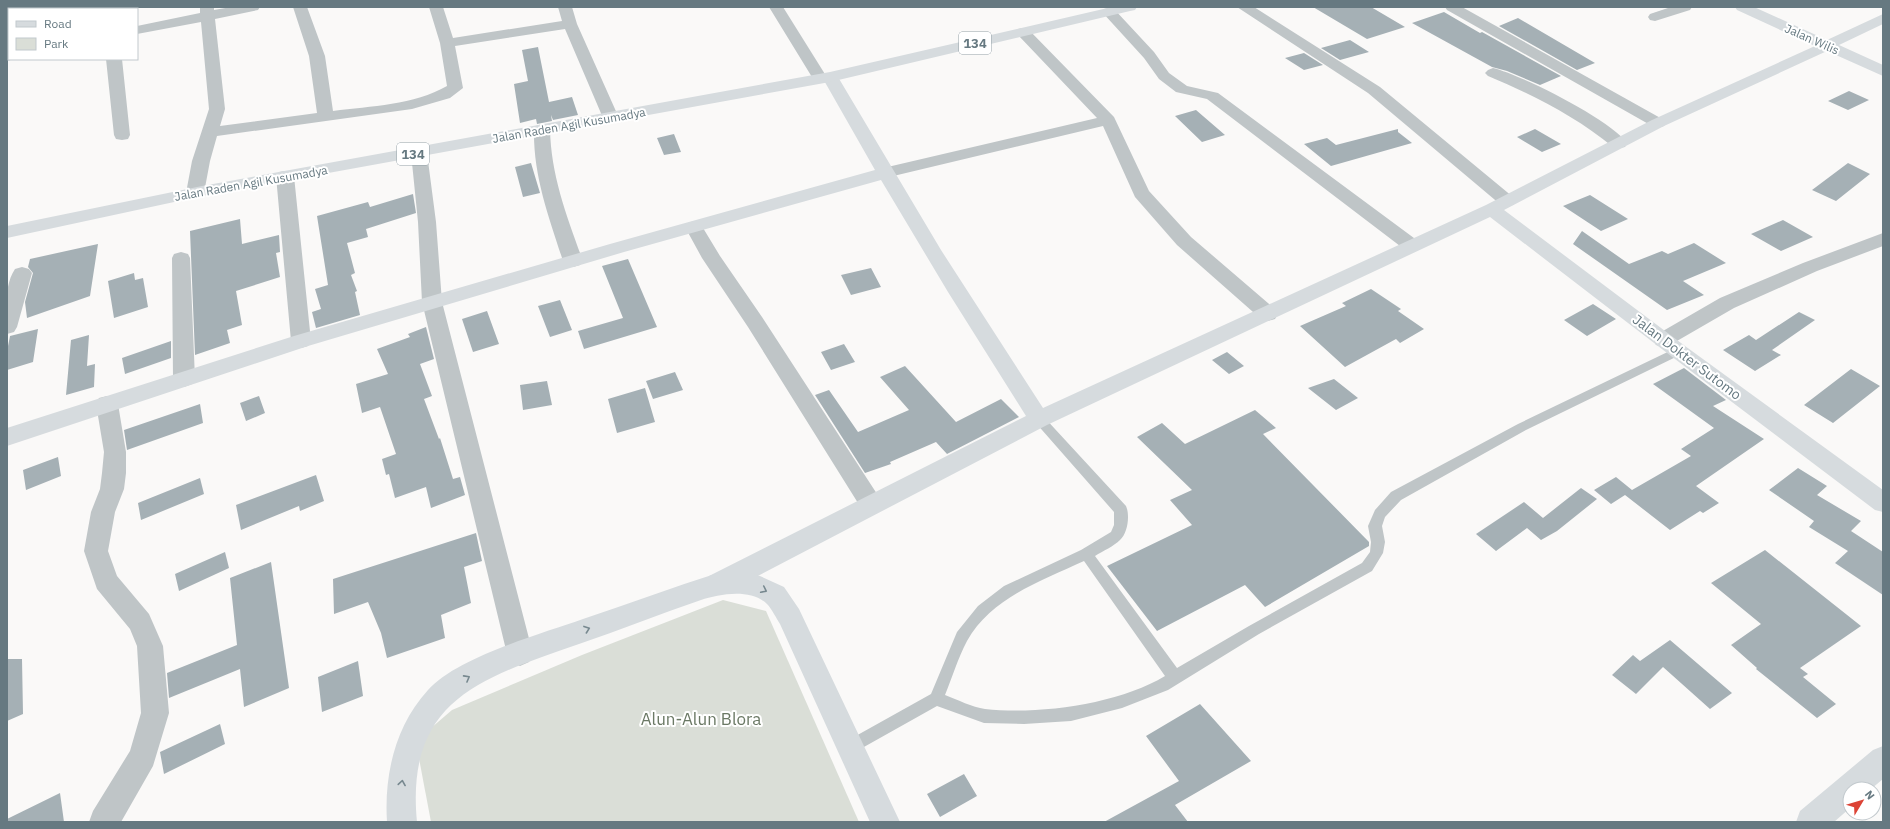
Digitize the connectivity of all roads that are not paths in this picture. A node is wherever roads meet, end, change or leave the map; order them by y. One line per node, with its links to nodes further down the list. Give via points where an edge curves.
1 (253, 7): 11 (street)
2 (300, 7): 24 (street, via 317,56)
3 (436, 7): 18 (street)
4 (565, 7): 15 (street)
5 (776, 7): 23 (street)
6 (1130, 7): 12 (main road, Jalan Raden Agil Kusumadya / 134)
7 (1244, 7): 36 (street, via 1374,90)
8 (1452, 7): 27 (street)
9 (1685, 7): 13 (street)
10 (1742, 7): 19 (main road, Jalan Wilis)
11 (207, 11): 16 (street); 29 (street, via 217,109)
12 (1109, 12): 17 (main road, Jalan Raden Agil Kusumadya / 134); 40 (street, via 1148,54 1164,76 1182,89 1212,96)
13 (1655, 17)
14 (1883, 18): 19 (main road)
15 (570, 24): 18 (street); 25 (street)
16 (138, 30)
17 (1023, 32): 23 (main road, Jalan Raden Agil Kusumadya / 134); 26 (street)
18 (447, 43): 24 (street, via 450,67 456,84 449,92 426,100)
19 (1826, 46): 21 (main road, Jalan Wilis); 27 (main road)
20 (114, 60): 30 (street)
21 (1883, 71)
22 (1493, 73): 31 (street, via 1557,101 1593,122)
23 (825, 78): 25 (main road, Jalan Raden Agil Kusumadya / 134); 33 (main road)
24 (326, 116): 29 (street, via 258,128)
25 (611, 118): 28 (main road, Jalan Raden Agil Kusumadya / 134)
26 (1108, 120): 33 (street); 45 (street, via 1141,193 1184,241)
27 (1658, 123): 31 (main road)
28 (542, 129): 32 (main road, Jalan Raden Agil Kusumadya / 134); 42 (street, via 546,175)
29 (209, 132): 35 (street)
30 (122, 135)
31 (1619, 143): 36 (main road)
32 (420, 153): 34 (main road, Jalan Raden Agil Kusumadya / 134); 44 (street)
33 (885, 173): 37 (main road); 51 (main road, via 986,340)
34 (285, 176): 35 (main road, Jalan Raden Agil Kusumadya / 134); 47 (street)
35 (194, 193): 38 (main road, Jalan Raden Agil Kusumadya / 134)
36 (1499, 205): 40 (main road); 48 (main road, Jalan Dokter Sutomo)
37 (694, 227): 42 (main road); 54 (street, via 711,258)
38 (7, 232)
39 (1883, 239): 48 (street, via 1727,303)
40 (1411, 245): 45 (main road)
41 (181, 258): 49 (street)
42 (574, 261): 44 (main road)
43 (22, 273): 46 (street)
44 (432, 302): 47 (main road); 57 (street)
45 (1268, 314): 51 (main road)
46 (7, 327)
47 (301, 341): 49 (main road)
48 (1671, 345): 53 (main road, Jalan Dokter Sutomo); 58 (lane, via 1396,496 1380,514 1375,526 1378,542 1376,553 1367,567)
49 (184, 379): 50 (main road)
50 (107, 404): 52 (main road); 62 (street, via 115,452 114,473 96,551 106,581 140,622 150,646 155,713 143,756)
51 (1039, 419): 54 (main road); 55 (lane, via 1120,510 1122,525 1116,536)
52 (7, 437)
53 (1883, 503)
54 (872, 504): 56 (main road)
55 (1086, 554): 58 (lane); 59 (lane, via 1009,590 983,610 962,638)
56 (718, 584): 57 (main road, one-way to 56); 60 (main road, one-way to 60, via 751,584 775,595 790,617)
57 (520, 654): 63 (main road, one-way to 57, via 399,800 406,756 420,722 439,697 465,678)
58 (1175, 677): 59 (lane, via 1163,685 1122,700 1071,714 984,716)
59 (936, 699): 60 (lane)
60 (850, 747): 64 (main road)
61 (1883, 760): 65 (main road)
62 (104, 822)
63 (402, 822)
64 (885, 822)
65 (1811, 822)

